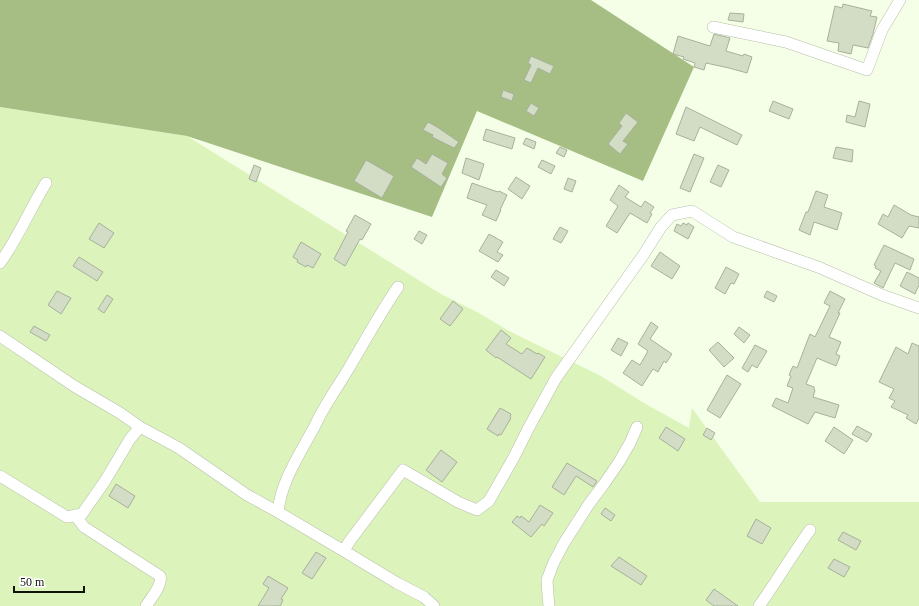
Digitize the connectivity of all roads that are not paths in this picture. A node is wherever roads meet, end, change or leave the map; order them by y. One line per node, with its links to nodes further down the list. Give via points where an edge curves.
1 (900, 0): 2 (street, via 882,30 866,70 786,42)
2 (713, 27)
3 (46, 183): 4 (street, via 18,236)
4 (0, 263)
5 (398, 287): 11 (street, via 360,346 300,451 285,483)
6 (919, 308): 14 (street, via 818,267 733,237 692,211 672,215 661,227 556,378 489,501 477,510 403,470)
7 (0, 336): 8 (street, via 74,386)
8 (140, 426): 11 (street); 12 (street, via 82,514)
9 (637, 427): 17 (street, via 619,462 588,504 554,562 547,580)
10 (0, 476): 12 (street, via 67,516)
11 (278, 512): 14 (street)
12 (75, 515): 15 (street, via 84,527 162,578)
13 (810, 530): 18 (street)
14 (344, 551): 16 (street, via 424,597)
15 (146, 606)
16 (434, 606)
17 (549, 606)
18 (758, 606)

